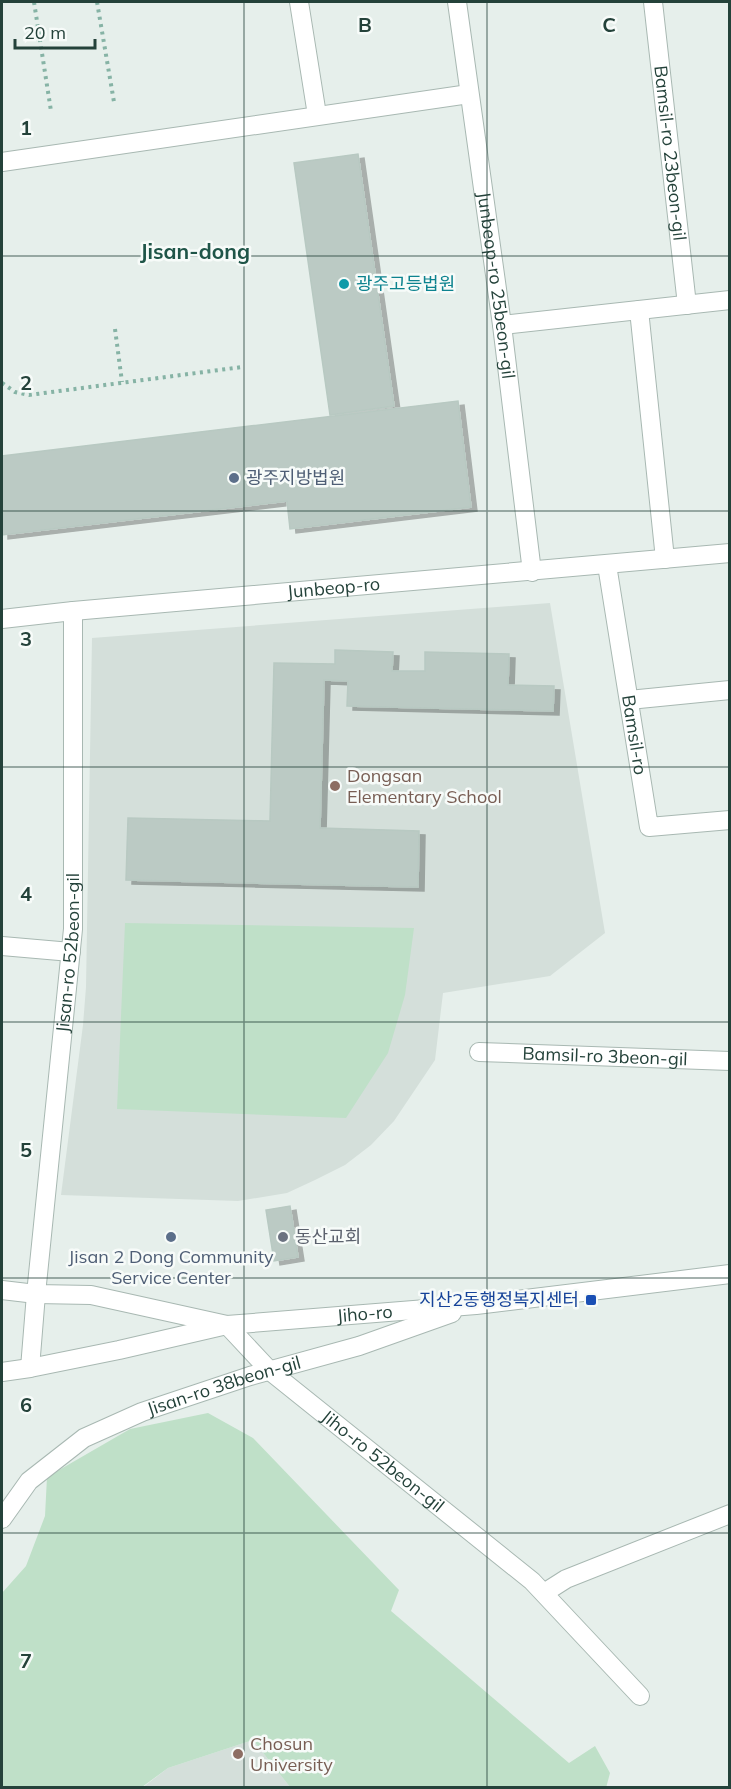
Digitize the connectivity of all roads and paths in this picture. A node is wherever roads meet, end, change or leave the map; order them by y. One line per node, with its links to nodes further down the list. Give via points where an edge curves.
1 (34, 2): 8 (path)
2 (98, 2): 7 (path)
3 (299, 2): 9 (street)
4 (457, 2): 6 (street, Junbeop-ro 25beon-gil)
5 (653, 2): 12 (street, Bamsil-ro 23beon-gil)
6 (469, 94): 9 (street); 14 (street, Junbeop-ro 25beon-gil)
7 (114, 102)
8 (51, 111)
9 (317, 116): 10 (street)
10 (2, 162)
11 (729, 300): 12 (street)
12 (687, 305): 13 (street)
13 (639, 310): 14 (street); 20 (street)
14 (502, 324): 22 (street, Junbeop-ro 25beon-gil)
15 (115, 329): 17 (path)
16 (242, 367): 17 (path)
17 (122, 382): 18 (path, via 29,395)
18 (2, 383)
19 (729, 553): 20 (street, Junbeop-ro)
20 (665, 559): 21 (street, Junbeop-ro)
21 (608, 565): 22 (street, Junbeop-ro); 26 (street, Bamsil-ro)
22 (532, 572): 23 (street, Junbeop-ro)
23 (73, 611): 24 (street, Junbeop-ro); 29 (street, Jisan-ro 52beon-gil)
24 (2, 619)
25 (729, 690): 26 (street)
26 (629, 700): 27 (street, Bamsil-ro, via 649,827)
27 (729, 820)
28 (2, 946): 29 (street)
29 (71, 952): 34 (street, Jisan-ro 52beon-gil)
30 (479, 1052): 31 (street, Bamsil-ro 3beon-gil)
31 (729, 1061)
32 (729, 1274): 35 (street, Jiho-ro)
33 (2, 1290): 34 (street)
34 (36, 1294): 36 (street, via 91,1295); 37 (street, Jisan-ro 52beon-gil)
35 (476, 1305): 36 (street, Jiho-ro); 38 (street, Jisan-ro 38beon-gil, via 359,1346)
36 (227, 1325): 37 (street, Jiho-ro); 38 (street, Jiho-ro 52beon-gil)
37 (30, 1368): 39 (street, Jiho-ro)
38 (270, 1371): 41 (street, Jisan-ro 38beon-gil, via 142,1412 84,1438 29,1481); 42 (street, Jiho-ro 52beon-gil)
39 (2, 1372)
40 (729, 1514): 42 (street, via 566,1579)
41 (2, 1519)
42 (544, 1593): 43 (street, Jiho-ro 52beon-gil)
43 (640, 1696)

